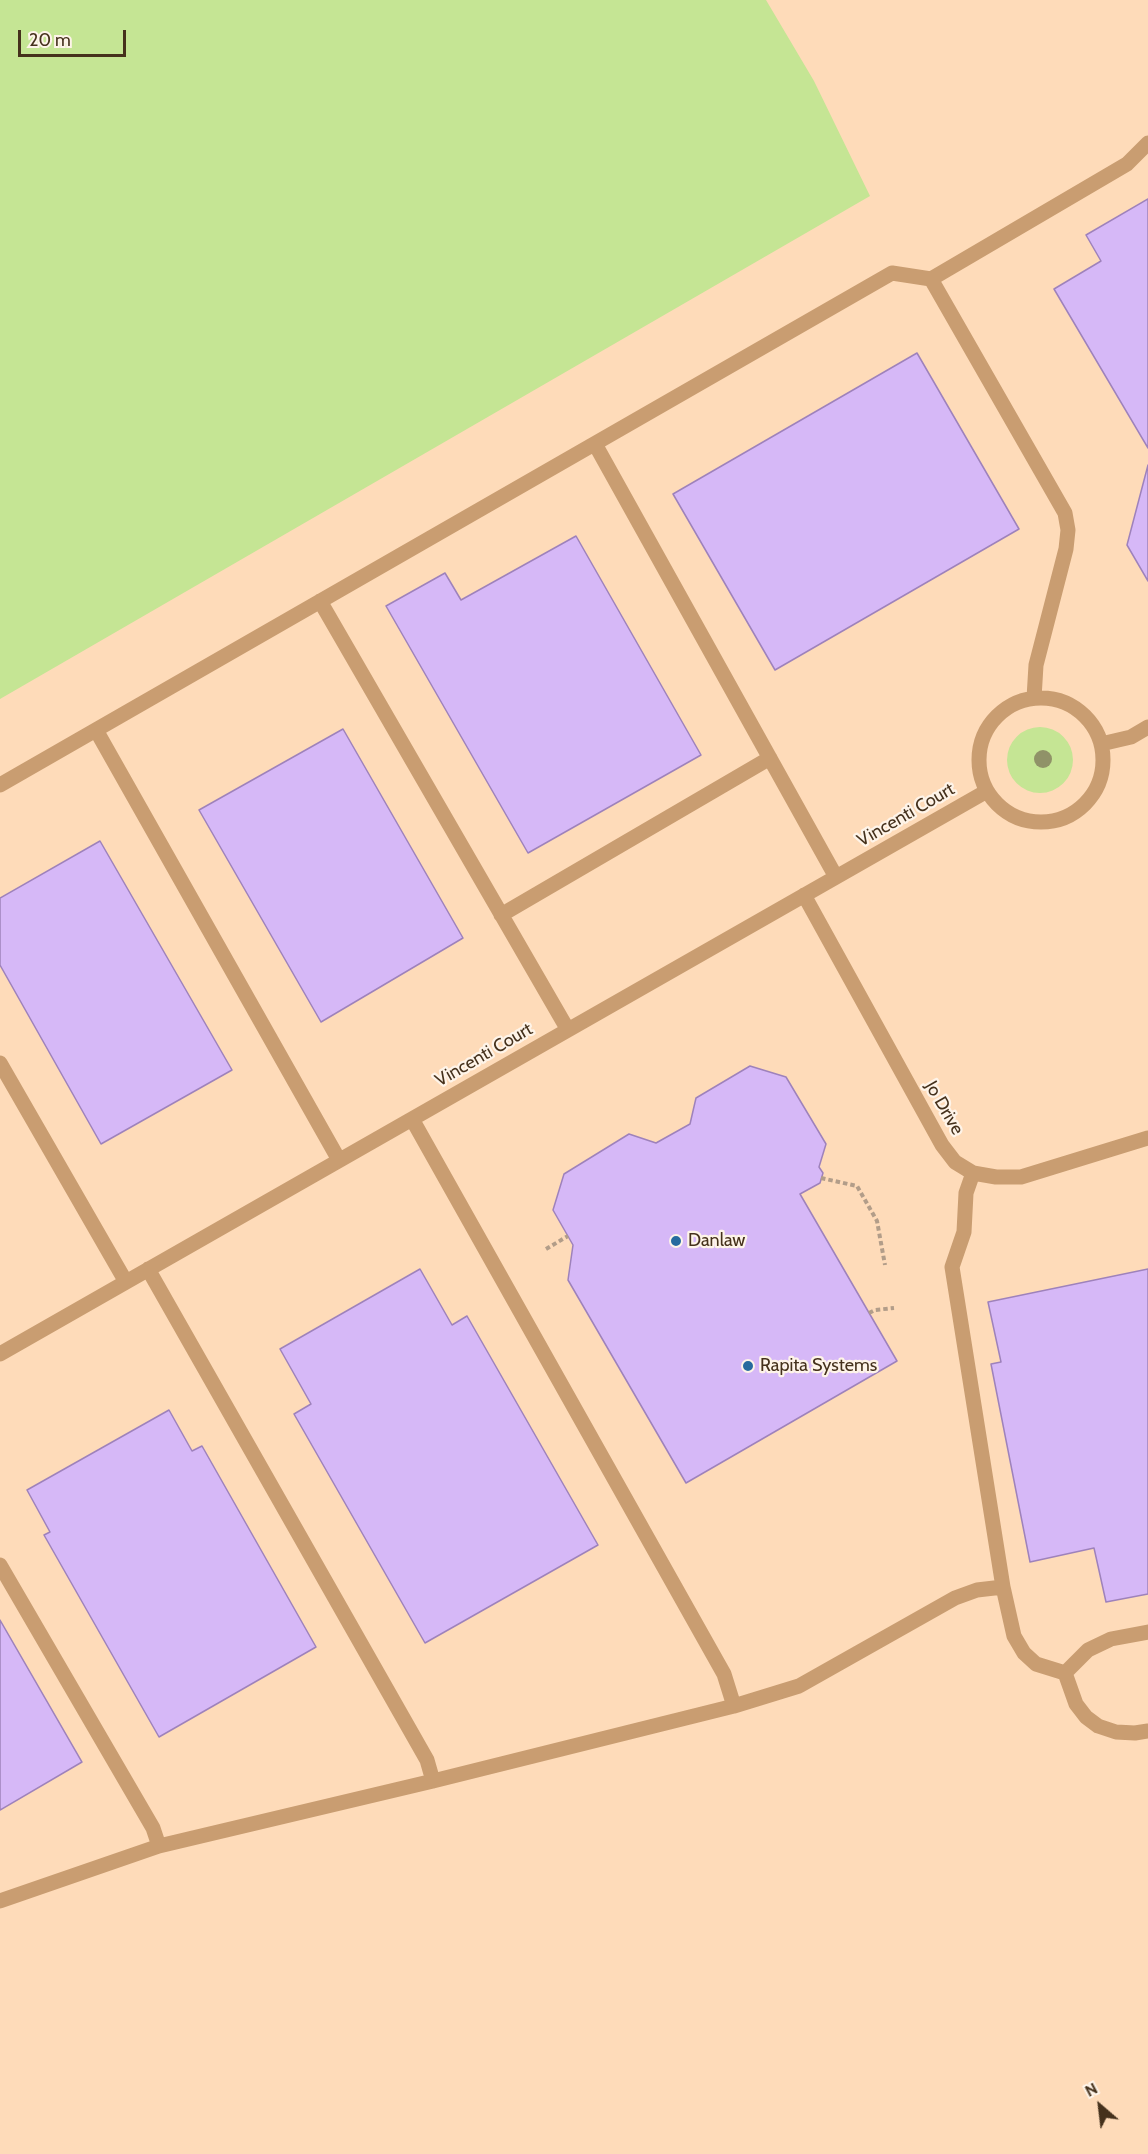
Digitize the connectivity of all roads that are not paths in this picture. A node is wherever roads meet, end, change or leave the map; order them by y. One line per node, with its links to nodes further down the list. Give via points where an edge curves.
1 (1148, 143): 2 (street, via 1127,164)
2 (931, 279): 3 (street, via 892,273); 5 (street, via 1065,513 1066,549 1036,665)
3 (595, 444): 4 (street); 9 (street)
4 (320, 601): 7 (street); 14 (street)
5 (1034, 698): 8 (street, via 1056,699 1076,708 1092,723); 11 (street, via 1014,704 998,715 985,732 980,772)
6 (1148, 728): 8 (street, via 1131,737)
7 (96, 730): 10 (street); 19 (street)
8 (1101, 744): 11 (street, via 1100,780 1091,798 1058,819 1038,822 1018,817 1000,807)
9 (770, 758): 12 (street); 14 (street)
10 (0, 784)
11 (987, 791): 12 (street, Vincenti Court)
12 (836, 877): 13 (street, Vincenti Court)
13 (804, 895): 15 (street, Vincenti Court); 20 (street, Jo Drive, via 942,1145 955,1162)
14 (501, 915): 15 (street)
15 (568, 1030): 17 (street, Vincenti Court)
16 (0, 1063): 22 (street)
17 (412, 1119): 19 (street, Vincenti Court); 28 (street, via 724,1674)
18 (1148, 1138): 20 (street, Jo Drive, via 1021,1177)
19 (339, 1160): 21 (street, Vincenti Court)
20 (973, 1173): 25 (street, via 966,1193 964,1232 952,1267)
21 (148, 1269): 22 (street, Vincenti Court); 30 (street, via 427,1760)
22 (126, 1282): 23 (street, Vincenti Court)
23 (0, 1354)
24 (0, 1565): 31 (street, via 153,1828)
25 (1003, 1587): 27 (street, via 1014,1636 1024,1653 1036,1664); 28 (street, via 955,1598 799,1686)
26 (1148, 1632): 27 (street, via 1111,1639 1088,1650)
27 (1065, 1673): 29 (street, via 1076,1704 1098,1726 1116,1732)
28 (734, 1706): 30 (street)
29 (1148, 1731)
30 (433, 1781): 31 (street)
31 (159, 1846): 32 (street)
32 (0, 1901)

